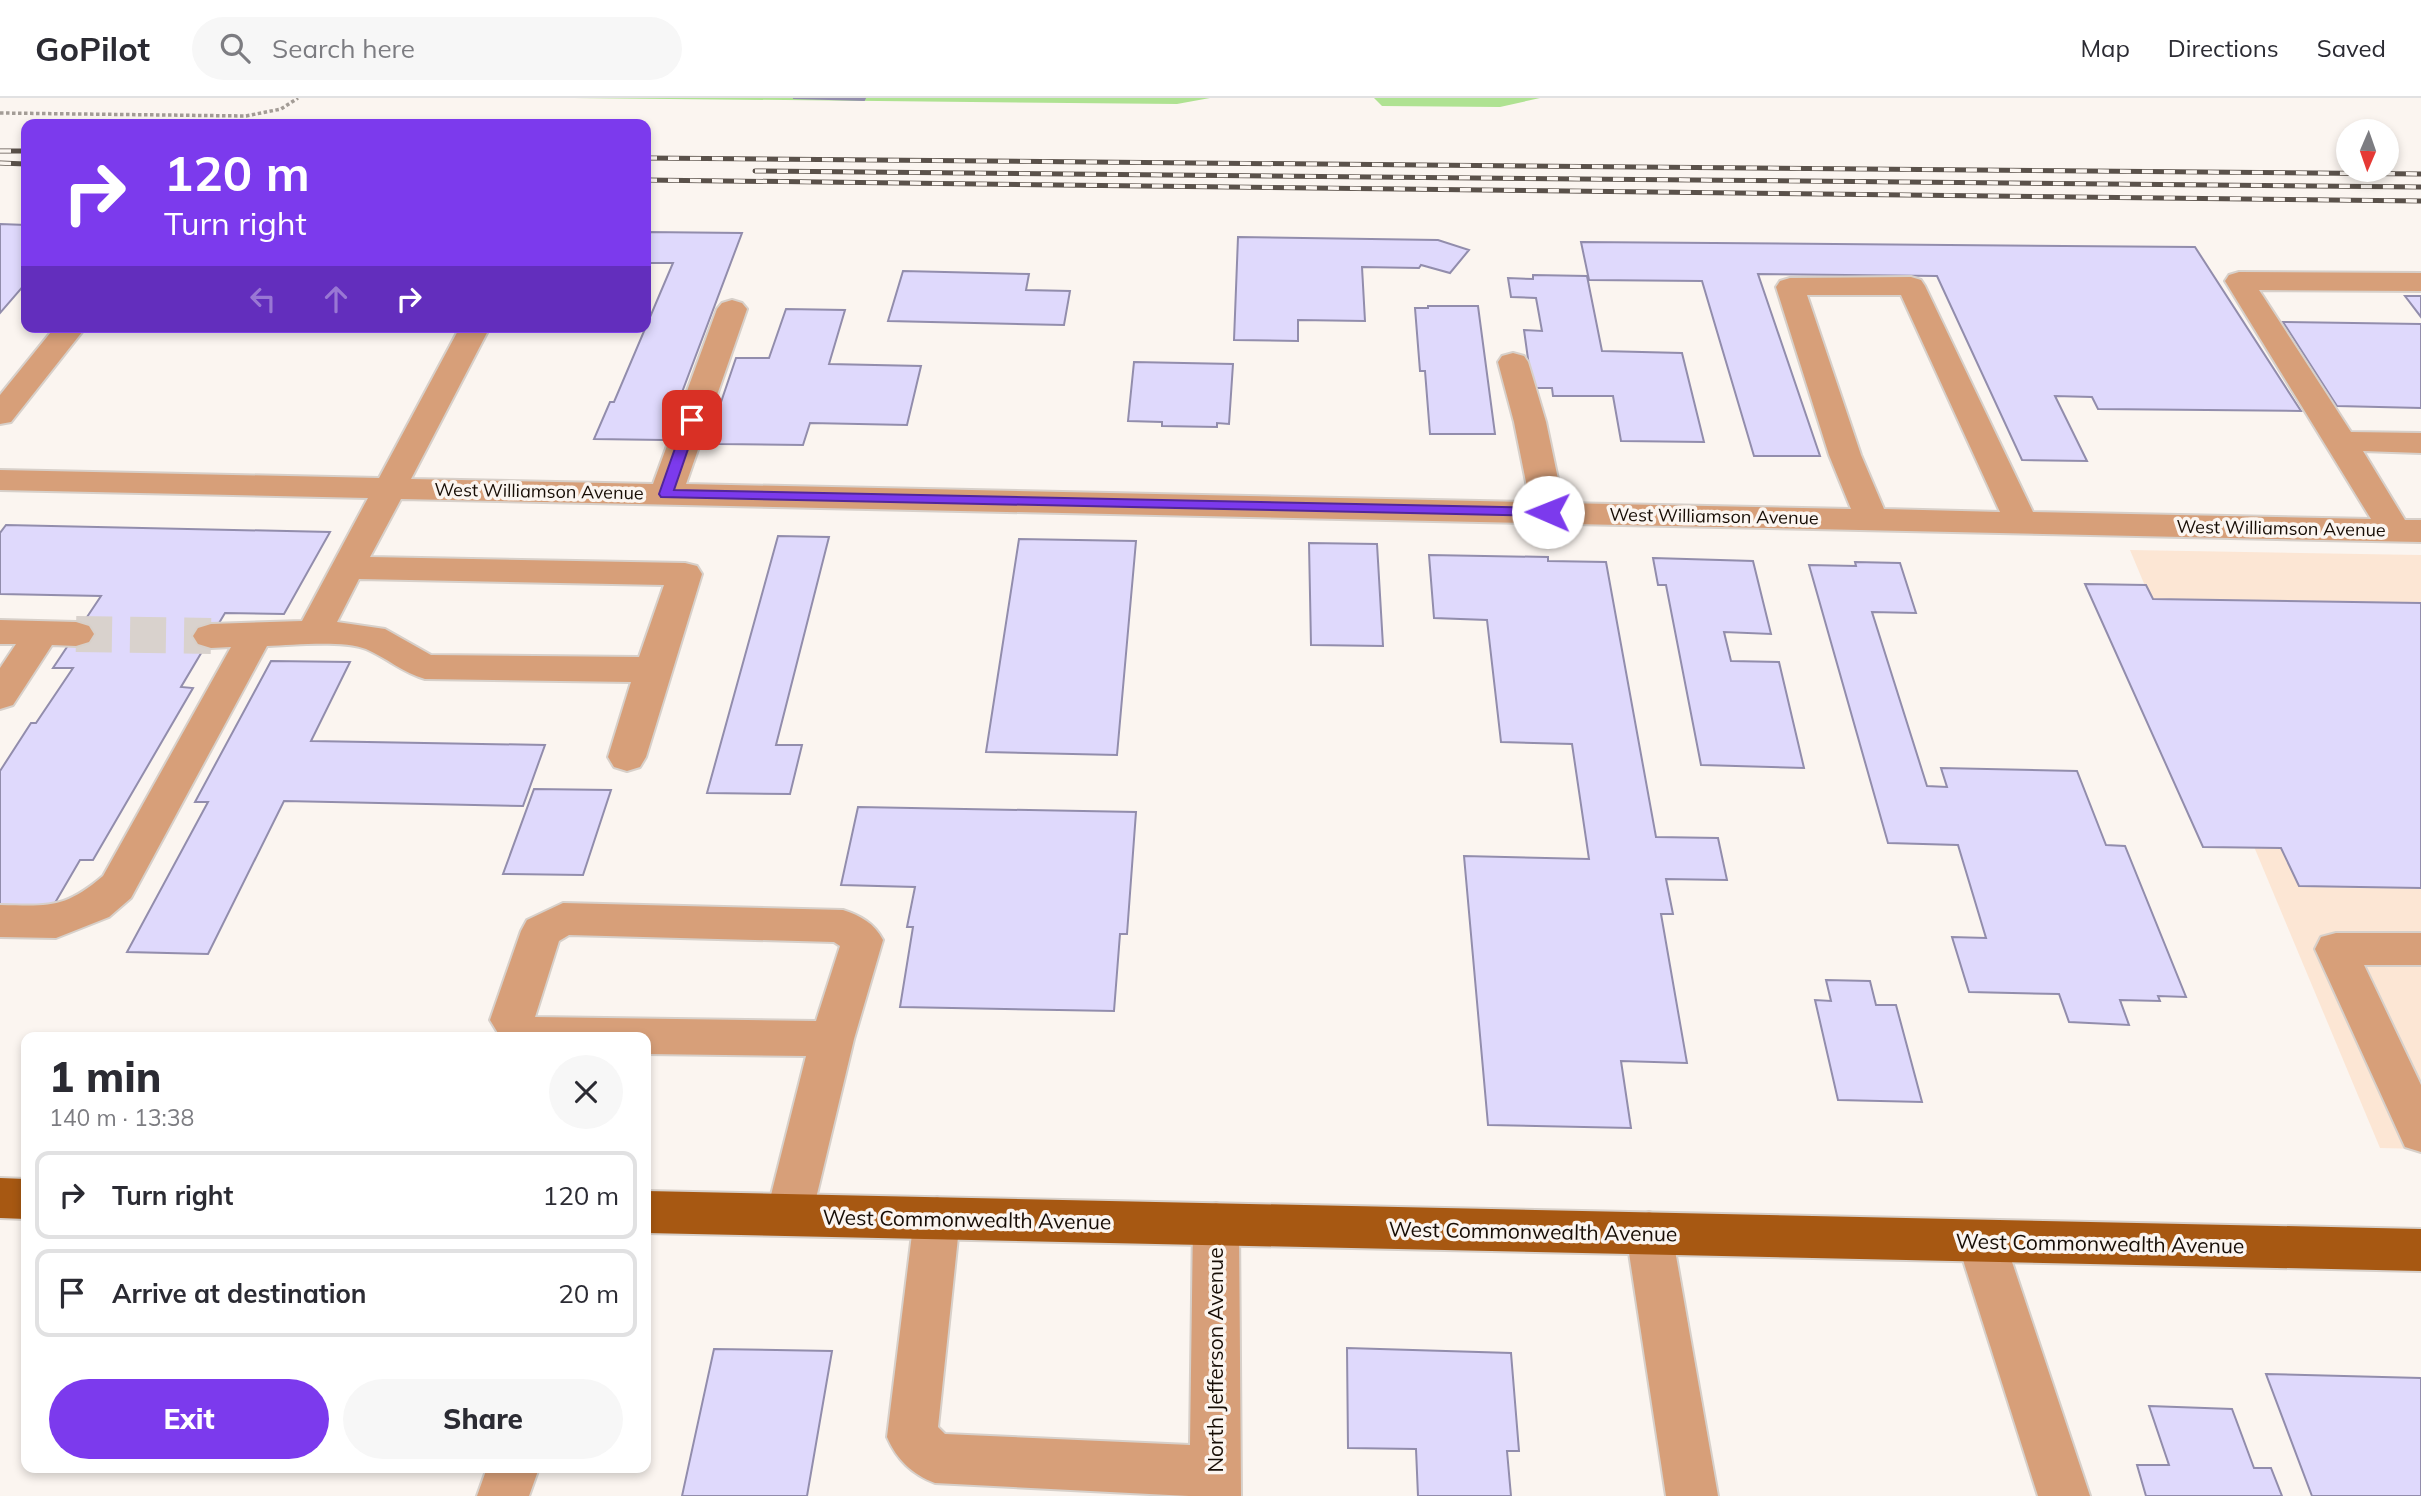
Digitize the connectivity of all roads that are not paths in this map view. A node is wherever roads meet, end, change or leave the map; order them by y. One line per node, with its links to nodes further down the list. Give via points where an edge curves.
1 (2421, 282): 7 (street, via 2239,281)
2 (732, 309): 11 (street)
3 (66, 333): 6 (street)
4 (472, 333): 10 (street)
5 (1513, 362): 12 (street, via 1531,422)
6 (0, 415)
7 (2341, 441): 8 (street); 15 (street)
8 (2421, 443)
9 (0, 480): 10 (street, West Williamson Avenue)
10 (390, 488): 11 (street, West Williamson Avenue); 16 (street)
11 (666, 494): 12 (street, West Williamson Avenue)
12 (1548, 512): 13 (street, West Williamson Avenue)
13 (1872, 519): 14 (street, West Williamson Avenue); 14 (street, via 1845,454 1790,287 1911,286)
14 (2021, 522): 15 (street, West Williamson Avenue)
15 (2408, 530)
16 (348, 568): 18 (street); 21 (street, via 685,574)
17 (0, 632): 22 (street, via 59,633)
18 (314, 632): 20 (street); 21 (street, via 372,637 425,667)
19 (211, 636): 20 (street)
20 (255, 636): 24 (street, via 117,887 95,906 56,922)
21 (653, 670): 23 (street)
22 (0, 696)
23 (626, 757)
24 (0, 921)
25 (2421, 949): 29 (street, via 2336,949)
26 (522, 1032): 28 (street, via 511,1020 542,931 563,919 843,926 862,940)
27 (651, 1036): 28 (street)
28 (832, 1039): 33 (street)
29 (2421, 1133)
30 (0, 1198): 31 (main road)
31 (21, 1199)
32 (651, 1212): 33 (main road, West Commonwealth Avenue)
33 (789, 1215): 34 (main road, West Commonwealth Avenue)
34 (937, 1218): 35 (main road, West Commonwealth Avenue); 40 (street, via 912,1437 935,1458)
35 (1216, 1224): 36 (main road, West Commonwealth Avenue); 40 (street, North Jefferson Avenue)
36 (1649, 1233): 37 (main road, West Commonwealth Avenue); 42 (street)
37 (1981, 1241): 38 (main road, West Commonwealth Avenue); 43 (street)
38 (2421, 1250)
39 (511, 1473): 41 (street)
40 (1215, 1483)
41 (503, 1496)
42 (1692, 1496)
43 (2064, 1496)

